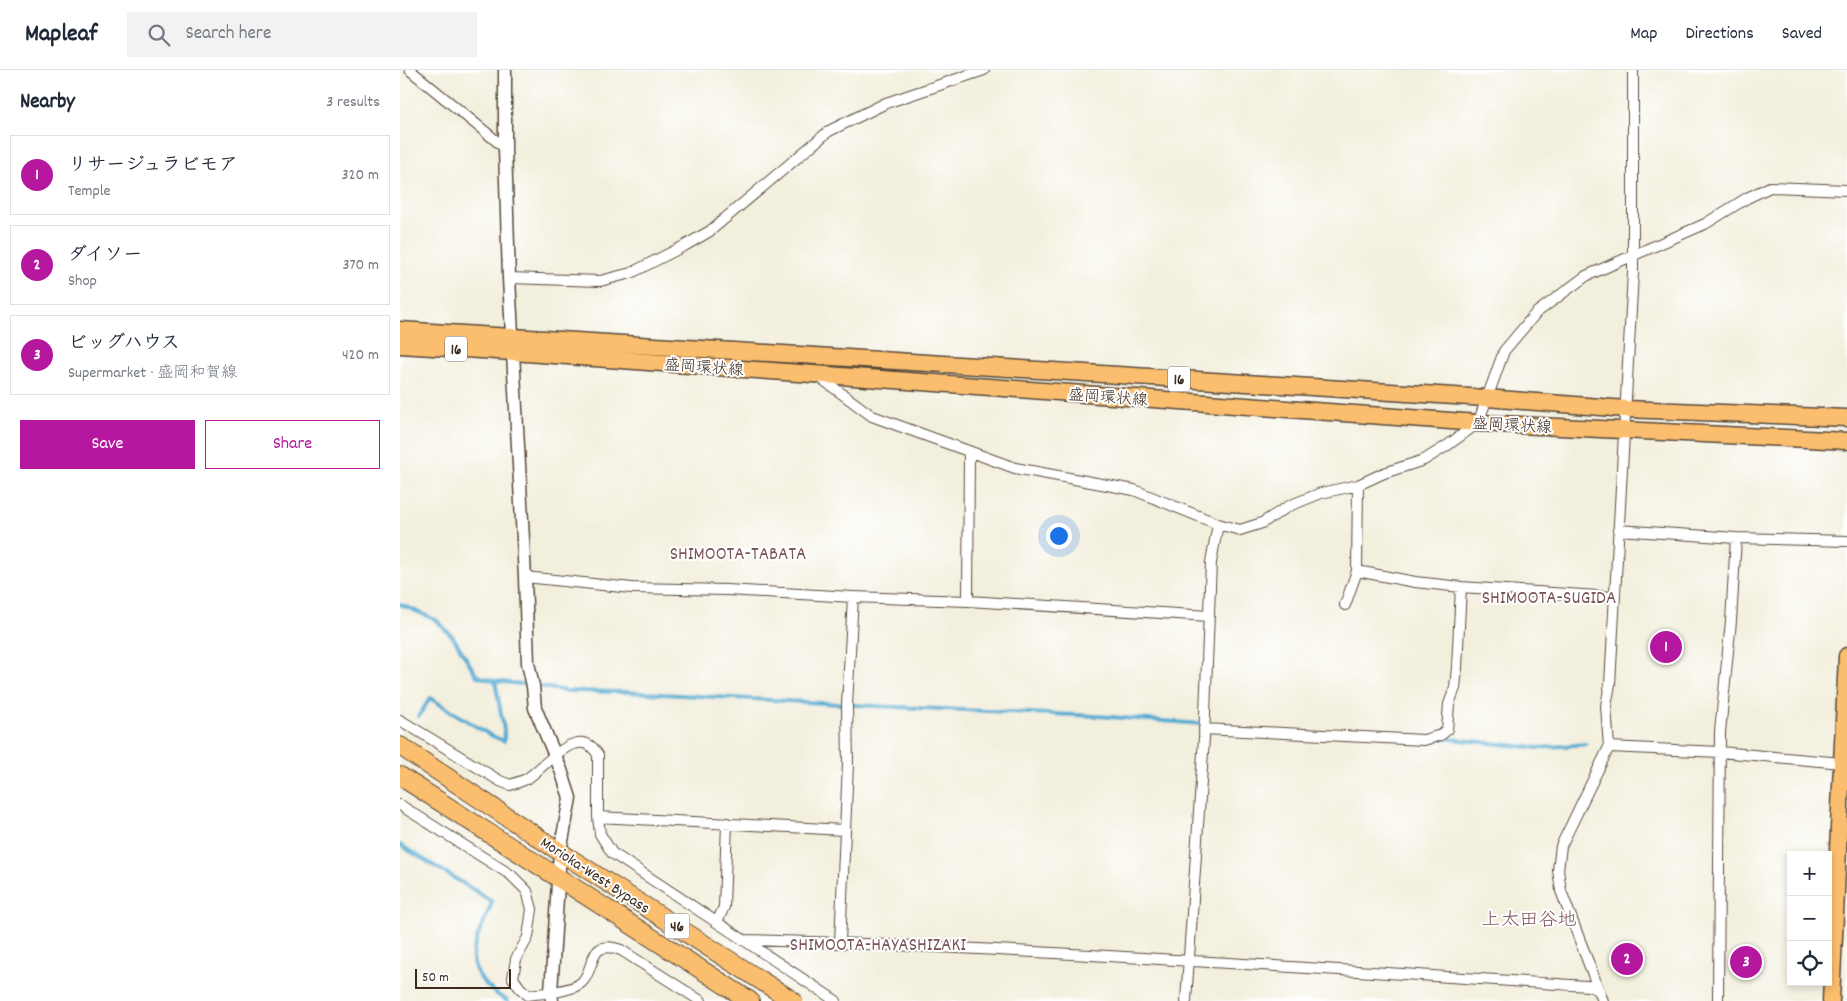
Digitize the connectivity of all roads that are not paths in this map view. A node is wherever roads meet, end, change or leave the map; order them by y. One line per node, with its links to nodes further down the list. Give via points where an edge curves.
1 (410, 70): 5 (street)
2 (505, 70): 5 (street)
3 (984, 70): 8 (street, via 886,103 829,131 710,230 631,273 600,281)
4 (1633, 70): 7 (street)
5 (505, 148): 8 (street)
6 (1847, 190): 7 (street, via 1770,187 1705,224)
7 (1633, 257): 13 (street, via 1586,276 1536,313 1504,351); 14 (street)
8 (508, 278): 10 (street)
9 (400, 330): 10 (main road, 盛岡環状線 / 16)
10 (512, 344): 11 (main road, 盛岡環状線 / 16); 12 (main road, 盛岡環状線 / 16); 13 (main road, 盛岡環状線 / 16); 26 (street)
11 (400, 345)
12 (815, 374): 16 (main road, 盛岡環状線 / 16); 19 (street, via 872,416)
13 (1486, 398): 14 (main road, 盛岡環状線 / 16); 16 (street)
14 (1626, 408): 15 (main road, 盛岡環状線 / 16); 17 (street)
15 (1847, 418)
16 (1478, 423): 17 (main road, 盛岡環状線 / 16); 20 (street, via 1424,460 1384,472)
17 (1625, 429): 18 (main road, 盛岡環状線 / 16); 22 (street)
18 (1847, 441)
19 (969, 451): 21 (street, via 1015,468 1134,490); 30 (street)
20 (1358, 485): 21 (street, via 1321,493 1289,506 1262,523 1240,530); 25 (street)
21 (1218, 524): 32 (street, via 1211,562)
22 (1618, 530): 23 (street); 28 (street)
23 (1736, 538): 24 (street); 38 (street)
24 (1847, 541)
25 (1357, 571): 27 (street); 31 (street)
26 (526, 577): 29 (street, via 632,588); 39 (street, via 528,663 535,708)
27 (1461, 587): 28 (street); 35 (street, via 1455,688 1449,704 1447,730 1441,736 1424,740)
28 (1614, 596): 37 (street, via 1606,706)
29 (853, 597): 30 (street); 45 (street)
30 (968, 601): 32 (street)
31 (1345, 605)
32 (1209, 616): 35 (street)
33 (1847, 656): 40 (main road)
34 (400, 720): 39 (street, via 510,785 528,778)
35 (1204, 729): 51 (street)
36 (400, 746): 46 (highway, Morioka-West Bypass / 46)
37 (1609, 747): 38 (street); 52 (street, via 1561,846 1558,870 1561,892)
38 (1720, 752): 40 (street); 60 (street)
39 (554, 755): 43 (street, via 576,742 587,743 594,748 599,765); 46 (street, via 570,798)
40 (1842, 763): 61 (main road)
41 (400, 776): 47 (highway, Morioka-West Bypass / 46)
42 (400, 806): 53 (street, via 511,875 527,891 532,909 530,928 516,959 513,978 528,995)
43 (598, 817): 44 (street); 48 (street, via 600,834 612,853)
44 (727, 823): 45 (street); 48 (street, via 724,907)
45 (844, 830): 50 (street)
46 (560, 852): 47 (street); 56 (highway, Morioka-West Bypass / 46)
47 (560, 878): 53 (street); 55 (highway, Morioka-West Bypass / 46)
48 (717, 922): 49 (street)
49 (744, 940): 50 (street); 57 (street)
50 (840, 942): 51 (street)
51 (1190, 961): 52 (street, via 1589,986); 58 (street)
52 (1598, 990): 59 (street)
53 (551, 997): 54 (street, via 583,981 596,953 612,947)
54 (701, 1001)
55 (750, 1001)
56 (793, 1001)
57 (836, 1001)
58 (1186, 1001)
59 (1603, 1001)
60 (1718, 1001)
61 (1831, 1001)

